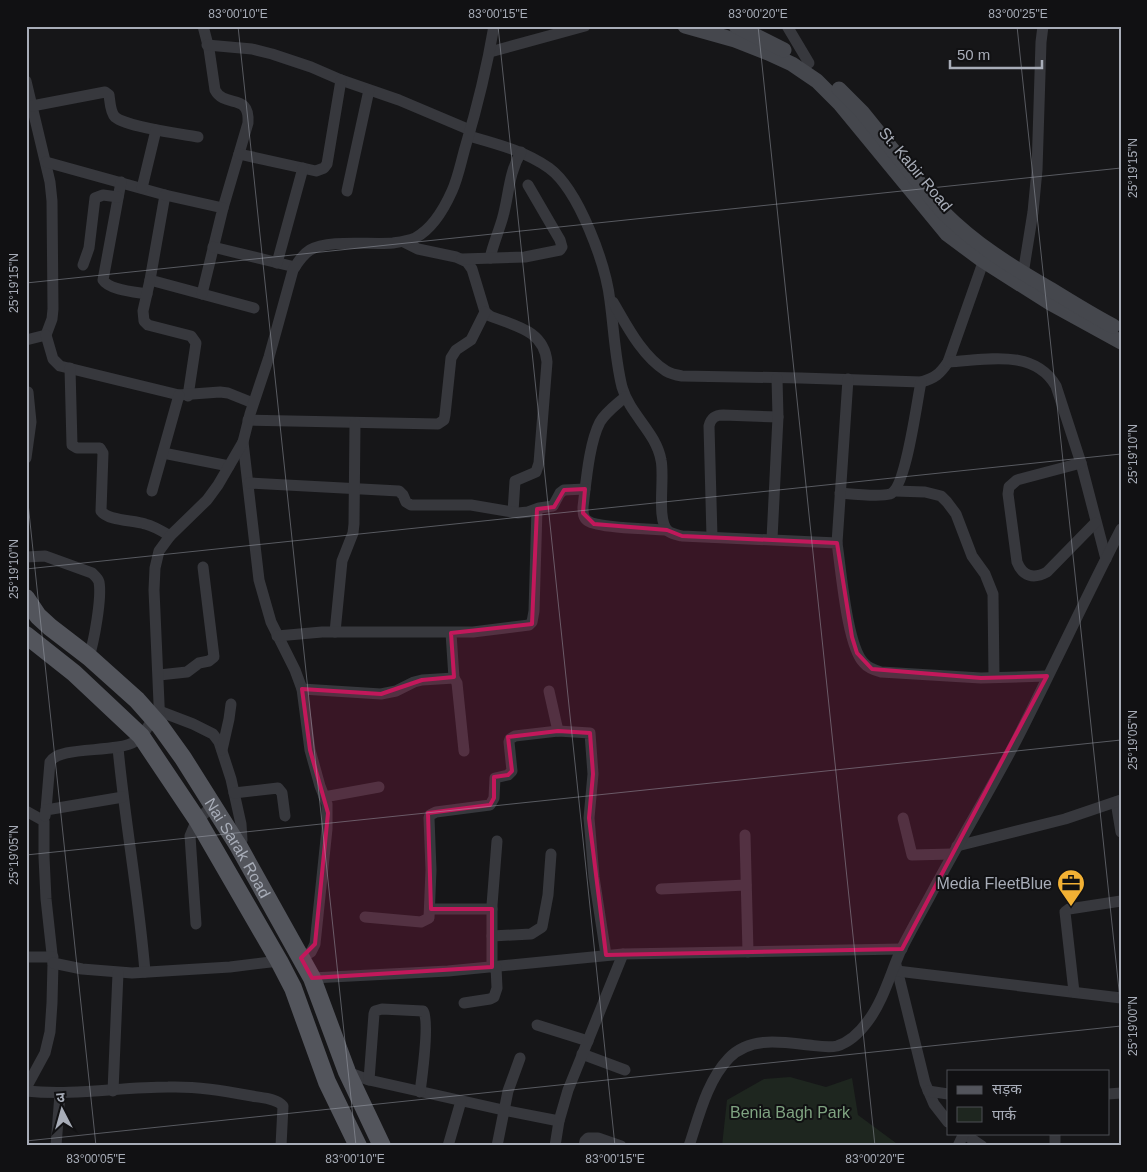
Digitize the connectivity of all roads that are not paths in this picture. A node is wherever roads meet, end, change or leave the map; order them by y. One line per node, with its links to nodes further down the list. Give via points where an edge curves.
1 (203, 26): 8 (street)
2 (494, 26): 9 (street)
3 (586, 26): 9 (street)
4 (684, 26): 31 (main road, St. Kabir Road, via 768,53 817,81 840,104 947,234)
5 (736, 26): 10 (main road, St. Kabir Road)
6 (787, 26): 10 (street)
7 (1043, 26): 37 (street, via 1037,170)
8 (207, 45): 11 (street, via 272,54); 19 (street, via 217,95 244,105 248,110 248,123)
9 (490, 52): 16 (street)
10 (809, 63): 31 (main road, St. Kabir Road, via 862,112 942,211)
11 (340, 80): 13 (street); 21 (street, via 326,164 320,170)
12 (26, 81): 14 (street)
13 (368, 90): 16 (street, via 399,100); 25 (street)
14 (32, 106): 15 (street, via 105,92 117,118); 20 (street)
15 (156, 130): 17 (street); 24 (street)
16 (469, 133): 18 (street); 29 (street, via 452,190 436,220 415,238)
17 (198, 137)
18 (521, 152): 32 (street, via 512,170); 41 (street, via 551,169 566,186 594,241)
19 (239, 154): 21 (street); 28 (street)
20 (46, 162): 22 (street); 45 (street, via 52,201 53,309)
21 (303, 168): 34 (street)
22 (121, 182): 24 (street); 27 (street)
23 (528, 185): 32 (street, via 562,247 557,252 544,254)
24 (142, 188): 26 (street)
25 (346, 191)
26 (165, 195): 28 (street); 38 (street)
27 (118, 197): 35 (street, via 103,195 95,198); 39 (street, via 103,280 111,287)
28 (223, 208): 30 (street)
29 (404, 242): 33 (street, via 425,251); 36 (street, via 326,245 311,249)
30 (213, 247): 34 (street); 40 (street)
31 (985, 256): 37 (main road, St. Kabir Road); 47 (main road, St. Kabir Road, via 1050,303); 48 (street)
32 (490, 258): 33 (street)
33 (462, 259): 43 (street, via 472,269)
34 (278, 263): 36 (street)
35 (84, 265)
36 (295, 267): 56 (street)
37 (1023, 274): 44 (main road, St. Kabir Road)
38 (150, 280): 39 (street); 40 (street)
39 (147, 294): 54 (street, via 144,321 148,325 191,336 196,343)
40 (202, 294): 42 (street)
41 (610, 299): 50 (street, via 640,344 668,373 688,377); 55 (street, via 618,369)
42 (254, 308)
43 (485, 312): 59 (street, via 471,340 456,350 451,358 444,420 431,425); 72 (street, via 526,330 546,351 539,463 536,472 515,480)
44 (1121, 331)
45 (46, 335): 46 (street); 49 (street, via 53,359 60,366)
46 (26, 340)
47 (1121, 342)
48 (948, 362): 52 (street, via 940,374); 63 (street, via 1012,359 1039,367 1050,375)
49 (70, 368): 54 (street); 76 (street, via 72,445 100,448 103,453 101,511 106,516 154,526)
50 (778, 378): 51 (street); 57 (street)
51 (848, 379): 52 (street); 70 (street)
52 (921, 382): 69 (street, via 903,475)
53 (28, 392): 62 (street, via 31,422)
54 (184, 395): 56 (street, via 220,392); 61 (street)
55 (625, 397): 67 (street, via 610,410 595,433); 75 (street, via 656,444 663,471 662,514)
56 (253, 403): 58 (street)
57 (778, 417): 77 (street, via 717,415 711,420); 78 (street)
58 (248, 420): 59 (street); 60 (street)
59 (356, 424): 66 (street)
60 (242, 442): 64 (street); 65 (street)
61 (163, 453): 64 (street); 68 (street)
62 (26, 458)
63 (1081, 462): 73 (street); 73 (street, via 1017,480 1009,487 1020,570 1032,577 1047,572)
64 (229, 466): 76 (street, via 207,500)
65 (249, 484): 66 (street); 87 (street, via 259,580)
66 (356, 489): 72 (street, via 399,491 411,505 471,504); 84 (street, via 353,533 342,560)
67 (585, 489): 71 (street, via 564,490 555,505); 75 (street, via 584,518 588,521 600,525)
68 (152, 491)
69 (895, 491): 70 (street, via 881,495); 92 (street, via 941,496 956,514 972,556 985,574 993,594)
70 (840, 493): 79 (street)
71 (537, 508): 72 (street, via 524,513); 85 (street, via 532,622 525,626)
72 (513, 512)
73 (1095, 523): 81 (street)
74 (1121, 529): 81 (street)
75 (667, 530): 77 (street, via 682,536)
76 (170, 536): 89 (street, via 159,551 155,568)
77 (712, 537): 78 (street)
78 (772, 539): 79 (street)
79 (837, 543): 92 (street, via 852,637 863,663 881,672)
80 (26, 557): 88 (street, via 45,556 97,577 98,603)
81 (1106, 559): 90 (street)
82 (203, 567): 89 (street, via 214,657 187,672)
83 (26, 598): 88 (main road, Nai Sarak Road, via 38,616)
84 (335, 632): 85 (street); 87 (street)
85 (451, 633): 91 (street)
86 (26, 635): 98 (main road, Nai Sarak Road, via 74,673)
87 (277, 636): 93 (street)
88 (89, 657): 96 (main road, Nai Sarak Road)
89 (158, 675): 96 (street)
90 (1047, 676): 92 (street); 117 (street, via 1016,740)
91 (454, 678): 93 (street, via 422,680 381,694); 101 (street)
92 (994, 678)
93 (302, 689): 105 (street, via 310,750)
94 (549, 691): 97 (street)
95 (231, 704): 100 (street)
96 (157, 719): 98 (street); 100 (street, via 194,724 213,734); 107 (main road, Nai Sarak Road)
97 (558, 731): 122 (street, via 510,739 512,771 495,778 494,798 490,805 430,815); 130 (street, via 590,733 593,774 589,818)
98 (141, 736): 99 (street); 112 (main road, Nai Sarak Road)
99 (118, 748): 104 (street); 109 (street, via 64,753 53,758)
100 (222, 750): 103 (street)
101 (464, 751)
102 (379, 787): 105 (street)
103 (234, 793): 110 (street, via 278,788 282,793); 116 (street, via 241,824)
104 (123, 797): 109 (street); 137 (street)
105 (324, 797): 132 (street, via 328,813 315,944 311,952)
106 (1118, 801): 113 (street); 117 (street, via 1065,820)
107 (213, 805): 112 (street); 116 (main road, Nai Sarak Road)
108 (26, 811): 109 (street)
109 (45, 815): 133 (street, via 46,898)
110 (285, 816)
111 (903, 818): 117 (street, via 912,856)
112 (198, 821): 125 (street, via 192,829 189,845); 134 (main road, Nai Sarak Road)
113 (1121, 832)
114 (745, 834): 119 (street)
115 (497, 841): 123 (street)
116 (239, 846): 132 (main road, Nai Sarak Road)
117 (955, 850): 127 (street)
118 (551, 854): 126 (street, via 542,927 531,934)
119 (746, 885): 120 (street); 128 (street)
120 (661, 889)
121 (1121, 901): 140 (street, via 1065,912)
122 (431, 909): 123 (street); 124 (street, via 429,918 421,922)
123 (492, 909): 126 (street)
124 (365, 917)
125 (196, 924)
126 (492, 936): 135 (street)
127 (902, 949): 128 (street); 136 (street)
128 (748, 952): 129 (street)
129 (623, 954): 130 (street); 144 (street)
130 (606, 955): 135 (street)
131 (26, 957): 133 (street)
132 (301, 958): 139 (main road, Nai Sarak Road)
133 (53, 960): 138 (street); 150 (street, via 50,1032)
134 (279, 961): 137 (street); 164 (main road, Nai Sarak Road, via 327,1082)
135 (494, 967): 139 (street); 142 (street, via 497,988 494,997)
136 (896, 967): 140 (street); 152 (street); 171 (street, via 870,1020 848,1042 825,1047 762,1042 730,1057 705,1098)
137 (145, 972): 138 (street)
138 (118, 973): 151 (street)
139 (312, 978): 148 (main road, Nai Sarak Road)
140 (1074, 992): 141 (street)
141 (1121, 998)
142 (464, 1003)
143 (537, 1025): 144 (street)
144 (588, 1041): 145 (street)
145 (582, 1054): 147 (street); 158 (street)
146 (520, 1058): 157 (street)
147 (624, 1070)
148 (347, 1072): 149 (street); 165 (main road, Nai Sarak Road)
149 (369, 1080): 153 (street); 153 (street, via 375,1011 423,1011 426,1027)
150 (26, 1090): 154 (street)
151 (113, 1090): 154 (street); 163 (street, via 192,1087 275,1100 283,1106)
152 (928, 1091): 155 (street); 159 (street)
153 (420, 1092): 156 (street)
154 (60, 1094): 162 (street)
155 (947, 1094)
156 (461, 1101): 157 (street); 166 (street)
157 (504, 1110): 158 (street); 167 (street)
158 (559, 1121): 168 (street)
159 (947, 1121)
160 (963, 1134): 172 (street)
161 (964, 1134): 173 (street)
162 (56, 1146)
163 (281, 1146)
164 (358, 1146)
165 (382, 1146)
166 (448, 1146)
167 (497, 1146)
168 (555, 1146)
169 (584, 1146): 170 (street, via 588,1138)
170 (621, 1146)
171 (688, 1146)
172 (958, 1146)
173 (982, 1146)

